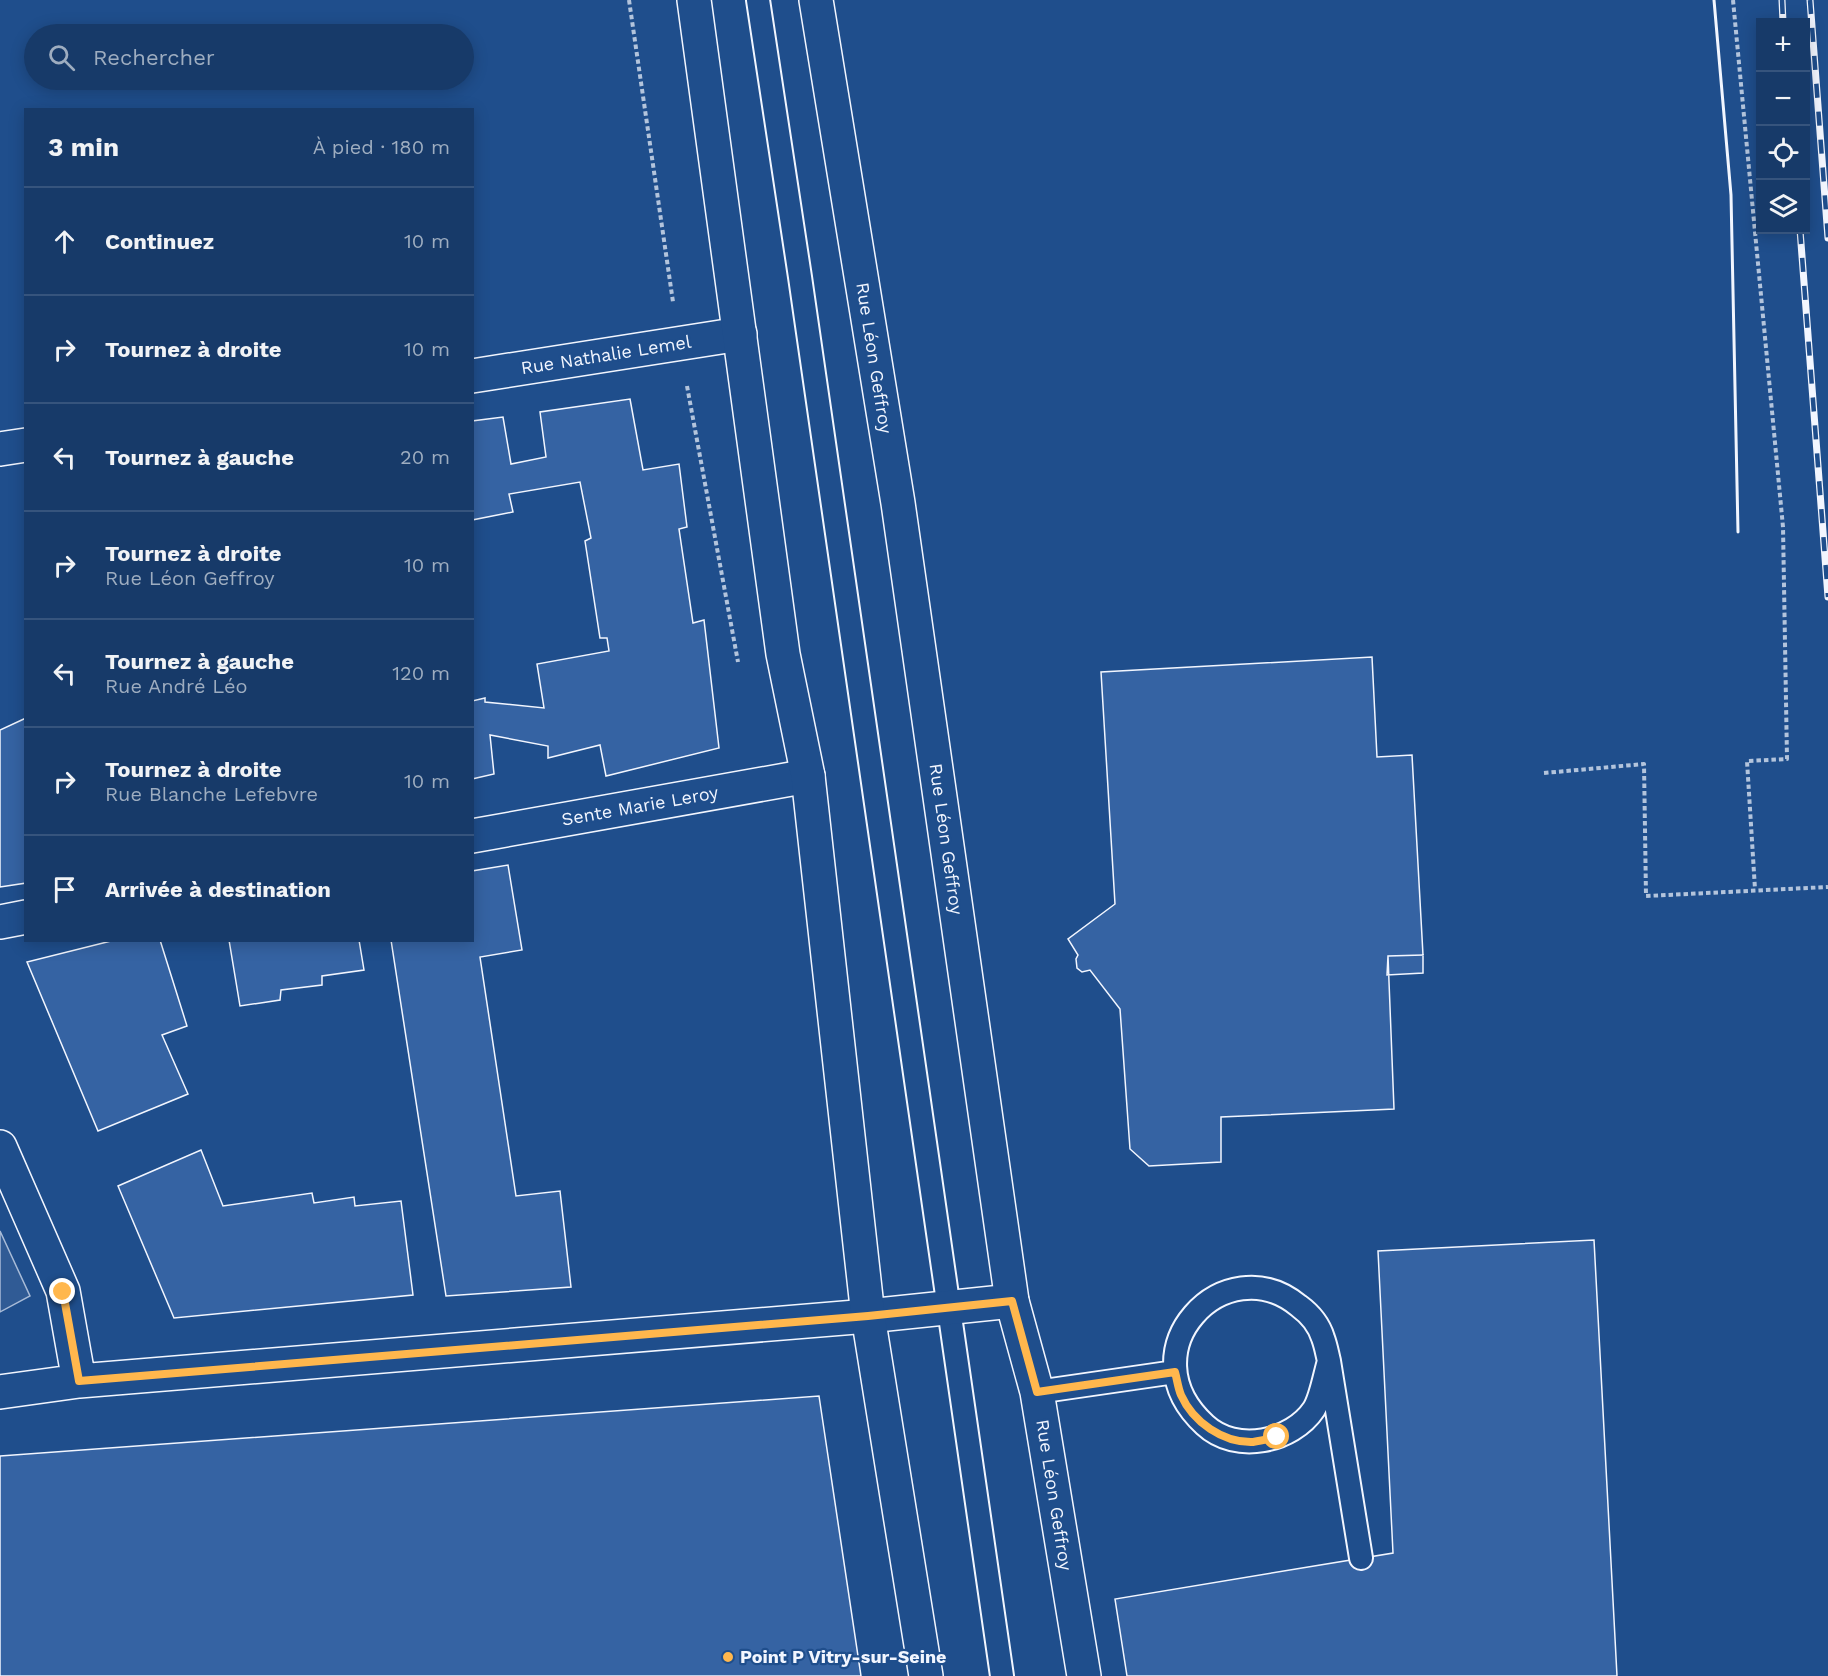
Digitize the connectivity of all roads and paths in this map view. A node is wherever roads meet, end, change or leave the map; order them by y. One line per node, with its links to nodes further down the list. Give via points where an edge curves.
1 (629, 0): 7 (path)
2 (694, 0): 6 (street)
3 (758, 0): 21 (lane)
4 (816, 0): 20 (street, Rue Léon Geffroy, via 898,503)
5 (1733, 0): 16 (path, via 1783,528 1787,759 1748,761)
6 (740, 334): 7 (street, Rue Nathalie Lemel); 13 (street, via 783,654)
7 (679, 344): 8 (street, Rue Nathalie Lemel); 11 (path)
8 (474, 376)
9 (24, 445): 10 (street)
10 (0, 448)
11 (739, 671)
12 (1544, 773): 16 (path, via 1644,764 1646,896)
13 (808, 776): 14 (street, Sente Marie Leroy); 22 (street)
14 (474, 836)
15 (1828, 887): 16 (path)
16 (1755, 890)
17 (24, 917): 18 (street)
18 (0, 922)
19 (0, 1147): 25 (street, via 63,1292)
20 (1012, 1301): 21 (street); 27 (street, Rue Léon Geffroy)
21 (948, 1307): 22 (street); 30 (lane)
22 (868, 1316): 25 (street); 29 (street)
23 (1329, 1361): 24 (lane, via 1315,1407 1299,1426 1277,1437 1252,1442 1209,1429 1180,1394); 24 (lane, via 1323,1336 1310,1315 1291,1299 1268,1290 1243,1288 1219,1295 1198,1309 1184,1327 1176,1349); 28 (lane)
24 (1175, 1372): 27 (lane)
25 (79, 1381): 26 (street)
26 (0, 1392)
27 (1037, 1392): 31 (street, Rue Léon Geffroy)
28 (1361, 1558)
29 (926, 1676)
30 (1002, 1676)
31 (1084, 1676)

